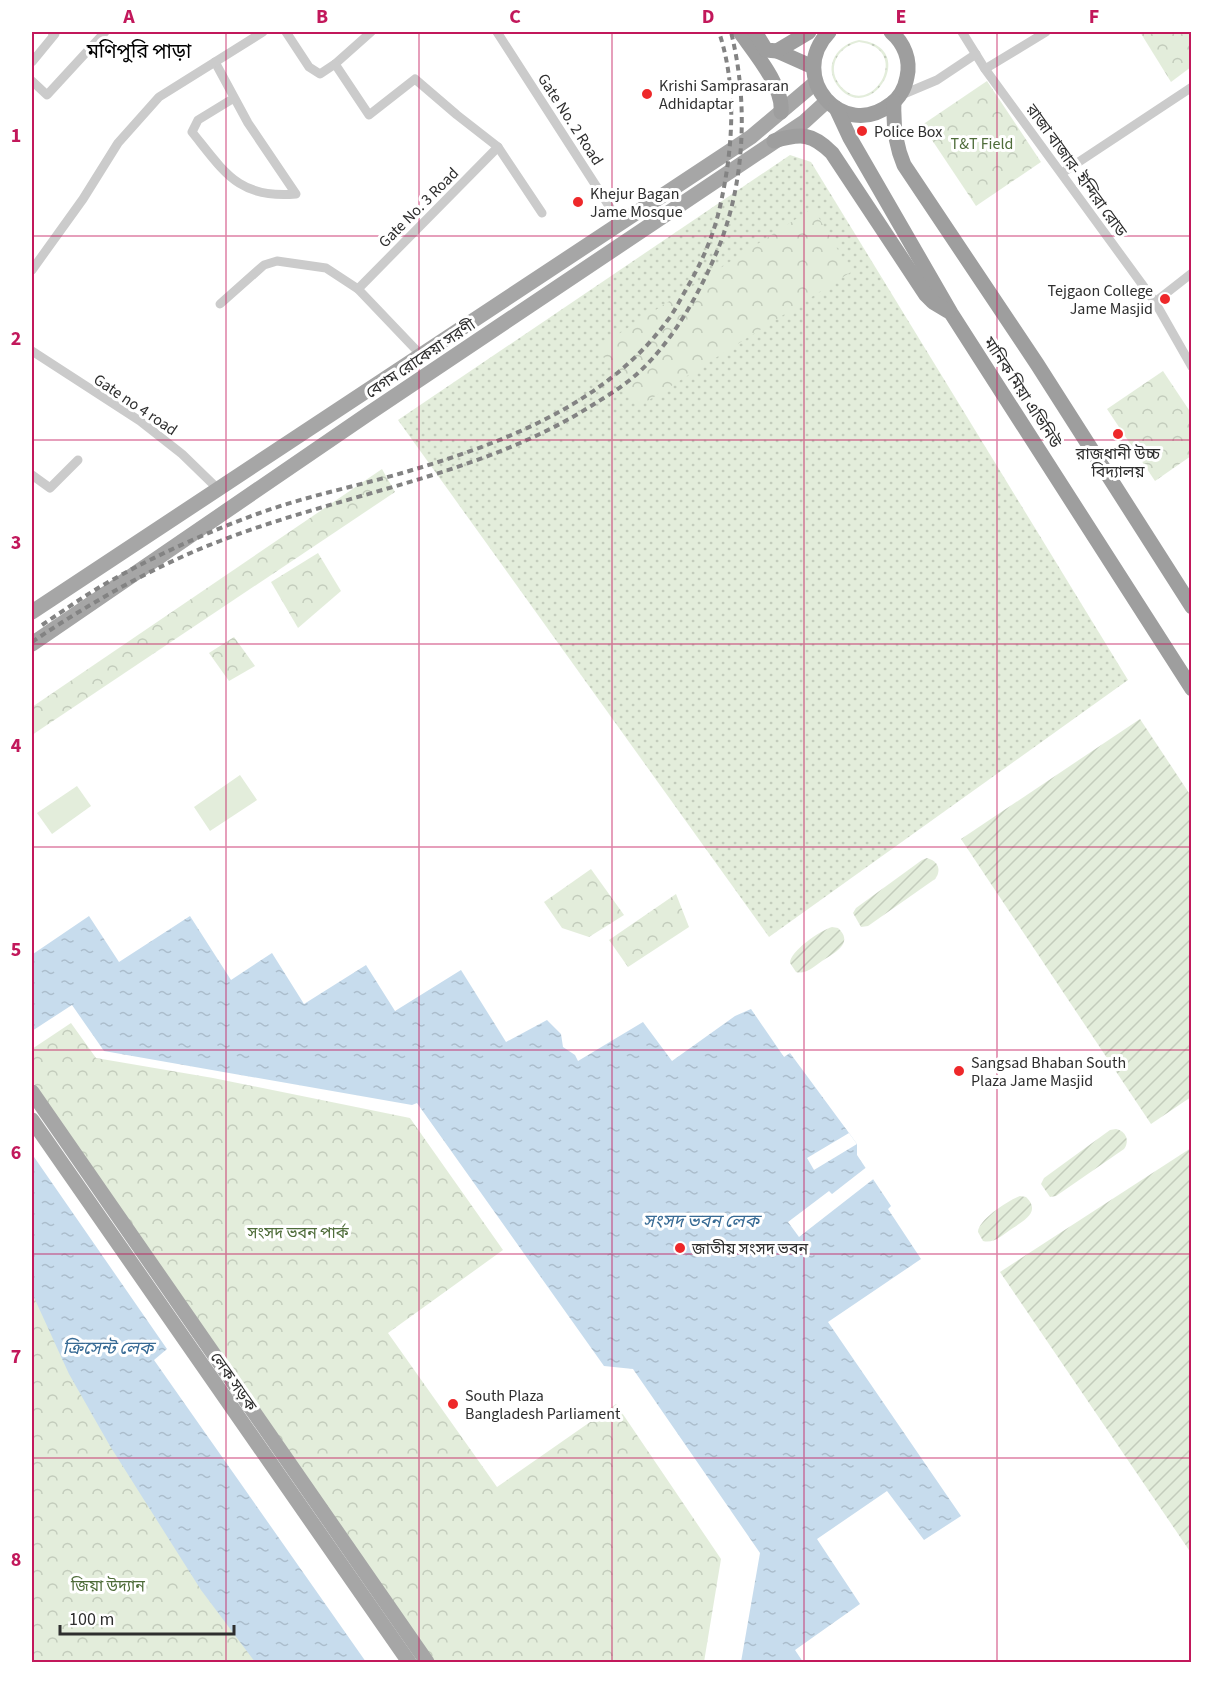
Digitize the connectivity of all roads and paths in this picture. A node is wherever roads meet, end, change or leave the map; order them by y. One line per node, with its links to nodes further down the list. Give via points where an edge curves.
1 (52, 32): 18 (street, via 55,34)
2 (105, 32): 23 (street, via 46,95)
3 (263, 32): 19 (street)
4 (286, 32): 20 (street, via 313,72 320,74)
5 (371, 32): 20 (street)
6 (497, 32): 33 (street, Gate No. 2 Road)
7 (740, 32): 28 (highway, via 778,90)
8 (755, 32): 15 (highway, via 766,50)
9 (809, 32): 15 (highway)
10 (829, 32): 22 (highway, via 817,48)
11 (891, 32): 17 (highway, via 900,40)
12 (906, 32): 17 (highway, মানিক মিয়া এভিনিউ)
13 (962, 32): 16 (street, রাজা বাজার- ইন্দিরা রোড)
14 (1046, 32): 21 (street)
15 (777, 51): 22 (highway)
16 (976, 54): 21 (street, রাজা বাজার- ইন্দিরা রোড); 26 (street, via 937,80)
17 (906, 56): 26 (highway, মানিক মিয়া এভিনিউ, via 907,76)
18 (32, 62)
19 (215, 62): 25 (street); 34 (street, via 159,97 118,142)
20 (335, 64): 30 (street, via 369,115 416,79)
21 (985, 69): 31 (street, রাজা বাজার- ইন্দিরা রোড)
22 (814, 75): 27 (highway, মানিক মিয়া এভিনিউ); 28 (main road, বেগম রোকেয়া সরণী)
23 (32, 81)
24 (1191, 87): 31 (street)
25 (234, 98): 25 (street, via 248,123 296,194 265,195 242,186 192,132 198,120)
26 (896, 99): 27 (highway, via 885,109 863,115); 46 (highway, মানিক মিয়া এভিনিউ, via 893,128 904,165)
27 (831, 105): 29 (main road, বেগম রোকেয়া সরণী); 39 (highway, মানিক মিয়া এভিনিউ)
28 (781, 112): 33 (main road, বেগম রোকেয়া সরণী, via 751,137)
29 (774, 141): 39 (highway, via 793,135 823,144 926,295); 48 (main road, বেগম রোকেয়া সরণী)
30 (498, 147): 32 (street); 36 (street, Gate No. 3 Road)
31 (1062, 173): 37 (street, রাজা বাজার- ইন্দিরা রোড)
32 (542, 213)
33 (620, 223): 41 (main road, বেগম রোকেয়া সরণী)
34 (32, 270)
35 (1191, 273): 37 (street)
36 (358, 289): 38 (street, via 326,268 277,261 264,265); 41 (street)
37 (1155, 303): 42 (street, রাজা বাজার- ইন্দিরা রোড)
38 (220, 304)
39 (951, 313): 49 (highway, মানিক মিয়া এভিনিউ)
40 (32, 351): 45 (street, Gate no 4 road, via 140,421)
41 (420, 354): 45 (main road, বেগম রোকেয়া সরণী)
42 (1191, 367)
43 (78, 460): 44 (street, via 50,488)
44 (32, 475)
45 (218, 489): 47 (main road, বেগম রোকেয়া সরণী)
46 (1191, 607)
47 (32, 611)
48 (32, 644)
49 (1186, 668): 50 (highway, মানিক মিয়া এভিনিউ)
50 (1191, 689)
51 (32, 1092): 54 (main road)
52 (32, 1120): 53 (main road, লেক সড়ক)
53 (409, 1662)
54 (426, 1662)

